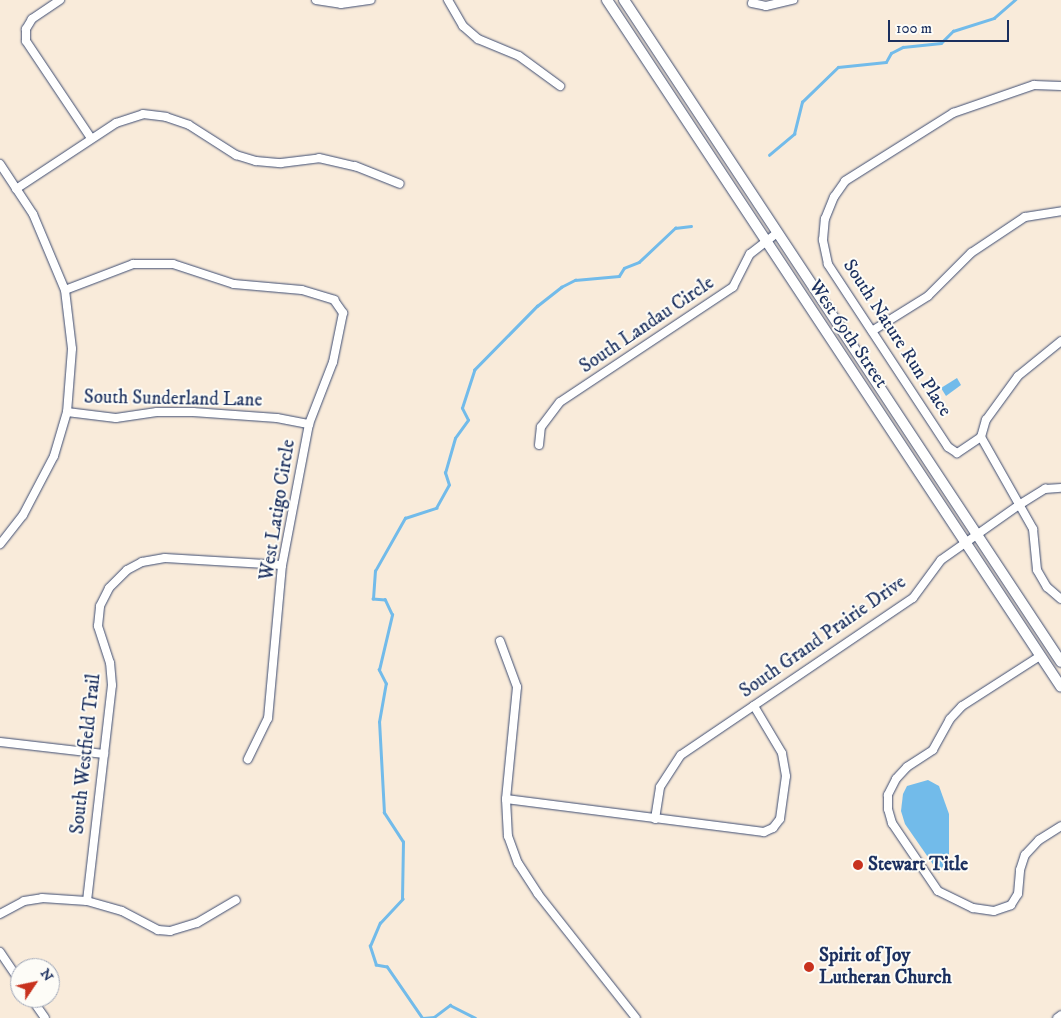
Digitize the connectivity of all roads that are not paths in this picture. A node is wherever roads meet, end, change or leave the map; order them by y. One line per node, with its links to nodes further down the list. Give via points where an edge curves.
1 (60, 0): 11 (street, via 32,19 26,29 26,41)
2 (316, 0): 3 (street, via 341,4)
3 (371, 0)
4 (448, 0): 9 (street, via 463,26 478,38 519,56)
5 (607, 0): 17 (main road, West 69th Street)
6 (624, 0): 16 (main road, West 69th Street)
7 (793, 0): 8 (street, via 766,6)
8 (752, 3)
9 (560, 86)
10 (1061, 86): 19 (street, South Nature Run Place, via 1034,86 953,114 845,181 825,218 825,248 828,264)
11 (91, 138): 13 (street, via 116,123 143,114 166,116 189,124 236,155 256,161 281,163 319,158 355,166); 14 (street)
12 (0, 164): 14 (street)
13 (400, 184)
14 (16, 189): 18 (street, via 42,232)
15 (1061, 211): 19 (street, via 1025,218 971,253 928,296)
16 (777, 233): 17 (street, South Landau Circle); 21 (main road, West 69th Street)
17 (766, 240): 22 (main road, West 69th Street); 26 (street, South Landau Circle, via 750,254 733,287 560,402 541,427)
18 (65, 290): 23 (street, via 72,349); 24 (street, West Latigo Circle, via 133,264 155,262 173,264 234,284 302,290 334,300 343,313 341,329 333,362)
19 (872, 331): 25 (street, South Nature Run Place, via 948,447 957,453)
20 (1061, 342): 25 (street, via 1018,376 986,420)
21 (850, 343): 22 (main road); 29 (main road, West 69th Street)
22 (838, 351): 31 (main road, West 69th Street)
23 (67, 412): 24 (street, South Sunderland Lane, via 116,418 158,412 193,412 277,418); 30 (street, via 44,481)
24 (309, 424): 32 (street, West Latigo Circle)
25 (981, 437): 28 (street)
26 (539, 445)
27 (1061, 488): 28 (street, South Grand Prairie Drive, via 1045,489)
28 (1019, 505): 29 (street, South Grand Prairie Drive); 33 (street, via 1033,529 1038,570 1047,587)
29 (978, 536): 31 (street, South Grand Prairie Drive); 35 (main road, West 69th Street)
30 (0, 544)
31 (967, 544): 36 (main road, West 69th Street); 39 (street, South Grand Prairie Drive, via 941,560 913,598)
32 (282, 565): 41 (street, South Westfield Trail, via 165,558 142,562 126,570 109,588 100,606 98,626 110,663 112,685); 42 (street, West Latigo Circle, via 268,718)
33 (1061, 599)
34 (500, 641): 43 (street, via 517,687)
35 (1052, 648): 36 (main road); 37 (main road, West 69th Street)
36 (1040, 656): 38 (main road, West 69th Street); 45 (street, via 962,706 950,719 933,750 907,767 896,779 888,795 888,809 892,824 938,891 973,908 994,911 1011,905 1018,894 1020,870 1026,855 1039,840)
37 (1061, 662)
38 (1061, 688)
39 (754, 706): 44 (street, South Grand Prairie Drive, via 681,755 660,787); 44 (street, via 782,753 786,776 780,819 773,828 764,832)
40 (0, 742): 41 (street)
41 (104, 754): 47 (street, South Westfield Trail)
42 (248, 759)
43 (506, 799): 44 (street); 52 (street, via 508,836 518,862 538,894)
44 (655, 819)
45 (1061, 826)
46 (236, 900): 47 (street, via 197,924 170,931 158,930 122,911)
47 (86, 901): 48 (street, via 42,898 24,901)
48 (0, 914)
49 (0, 952): 50 (street)
50 (10, 967)
51 (1061, 1015): 53 (street)
52 (636, 1018)
53 (1057, 1018)

